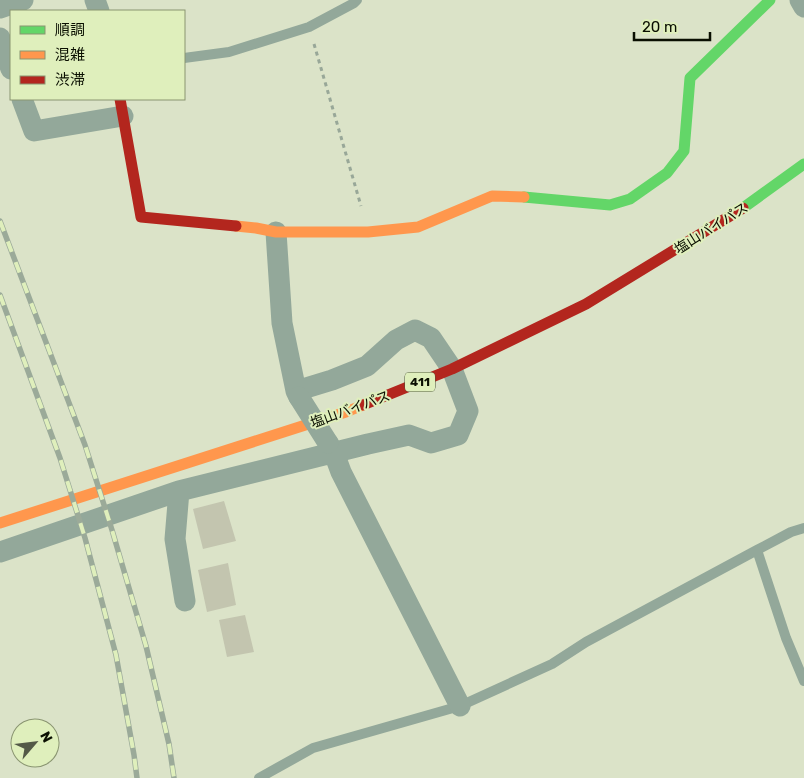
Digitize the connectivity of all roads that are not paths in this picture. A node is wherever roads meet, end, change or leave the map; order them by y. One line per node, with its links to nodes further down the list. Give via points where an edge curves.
1 (23, 0): 6 (street)
2 (357, 0): 8 (lane, via 309,27 228,52)
3 (770, 0): 13 (main road, via 690,78 684,152 667,173 630,199 610,205 492,196 418,228 368,232)
4 (800, 0): 5 (street)
5 (804, 7)
6 (0, 8)
7 (0, 38): 9 (street)
8 (185, 58)
9 (10, 66)
10 (22, 100): 11 (street, via 34,131)
11 (122, 107): 13 (main road, via 141,217)
12 (804, 164): 14 (main road, 塩山バイパス / 411, via 736,213 586,304)
13 (276, 232): 15 (street, via 282,323)
14 (452, 369): 15 (street, via 431,338 415,330 396,340 367,366); 16 (street, via 468,411 458,435 431,443 409,435); 18 (main road, 塩山バイパス / 411, via 346,412)
15 (298, 394): 16 (street, bridge)
16 (331, 448): 17 (street); 24 (street)
17 (179, 491): 21 (street); 22 (street, via 175,539)
18 (0, 523)
19 (804, 528): 20 (lane)
20 (757, 550): 23 (lane); 24 (lane, via 586,642 552,664)
21 (0, 552)
22 (185, 601)
23 (804, 681)
24 (460, 706): 25 (lane, via 313,748)
25 (260, 778)

